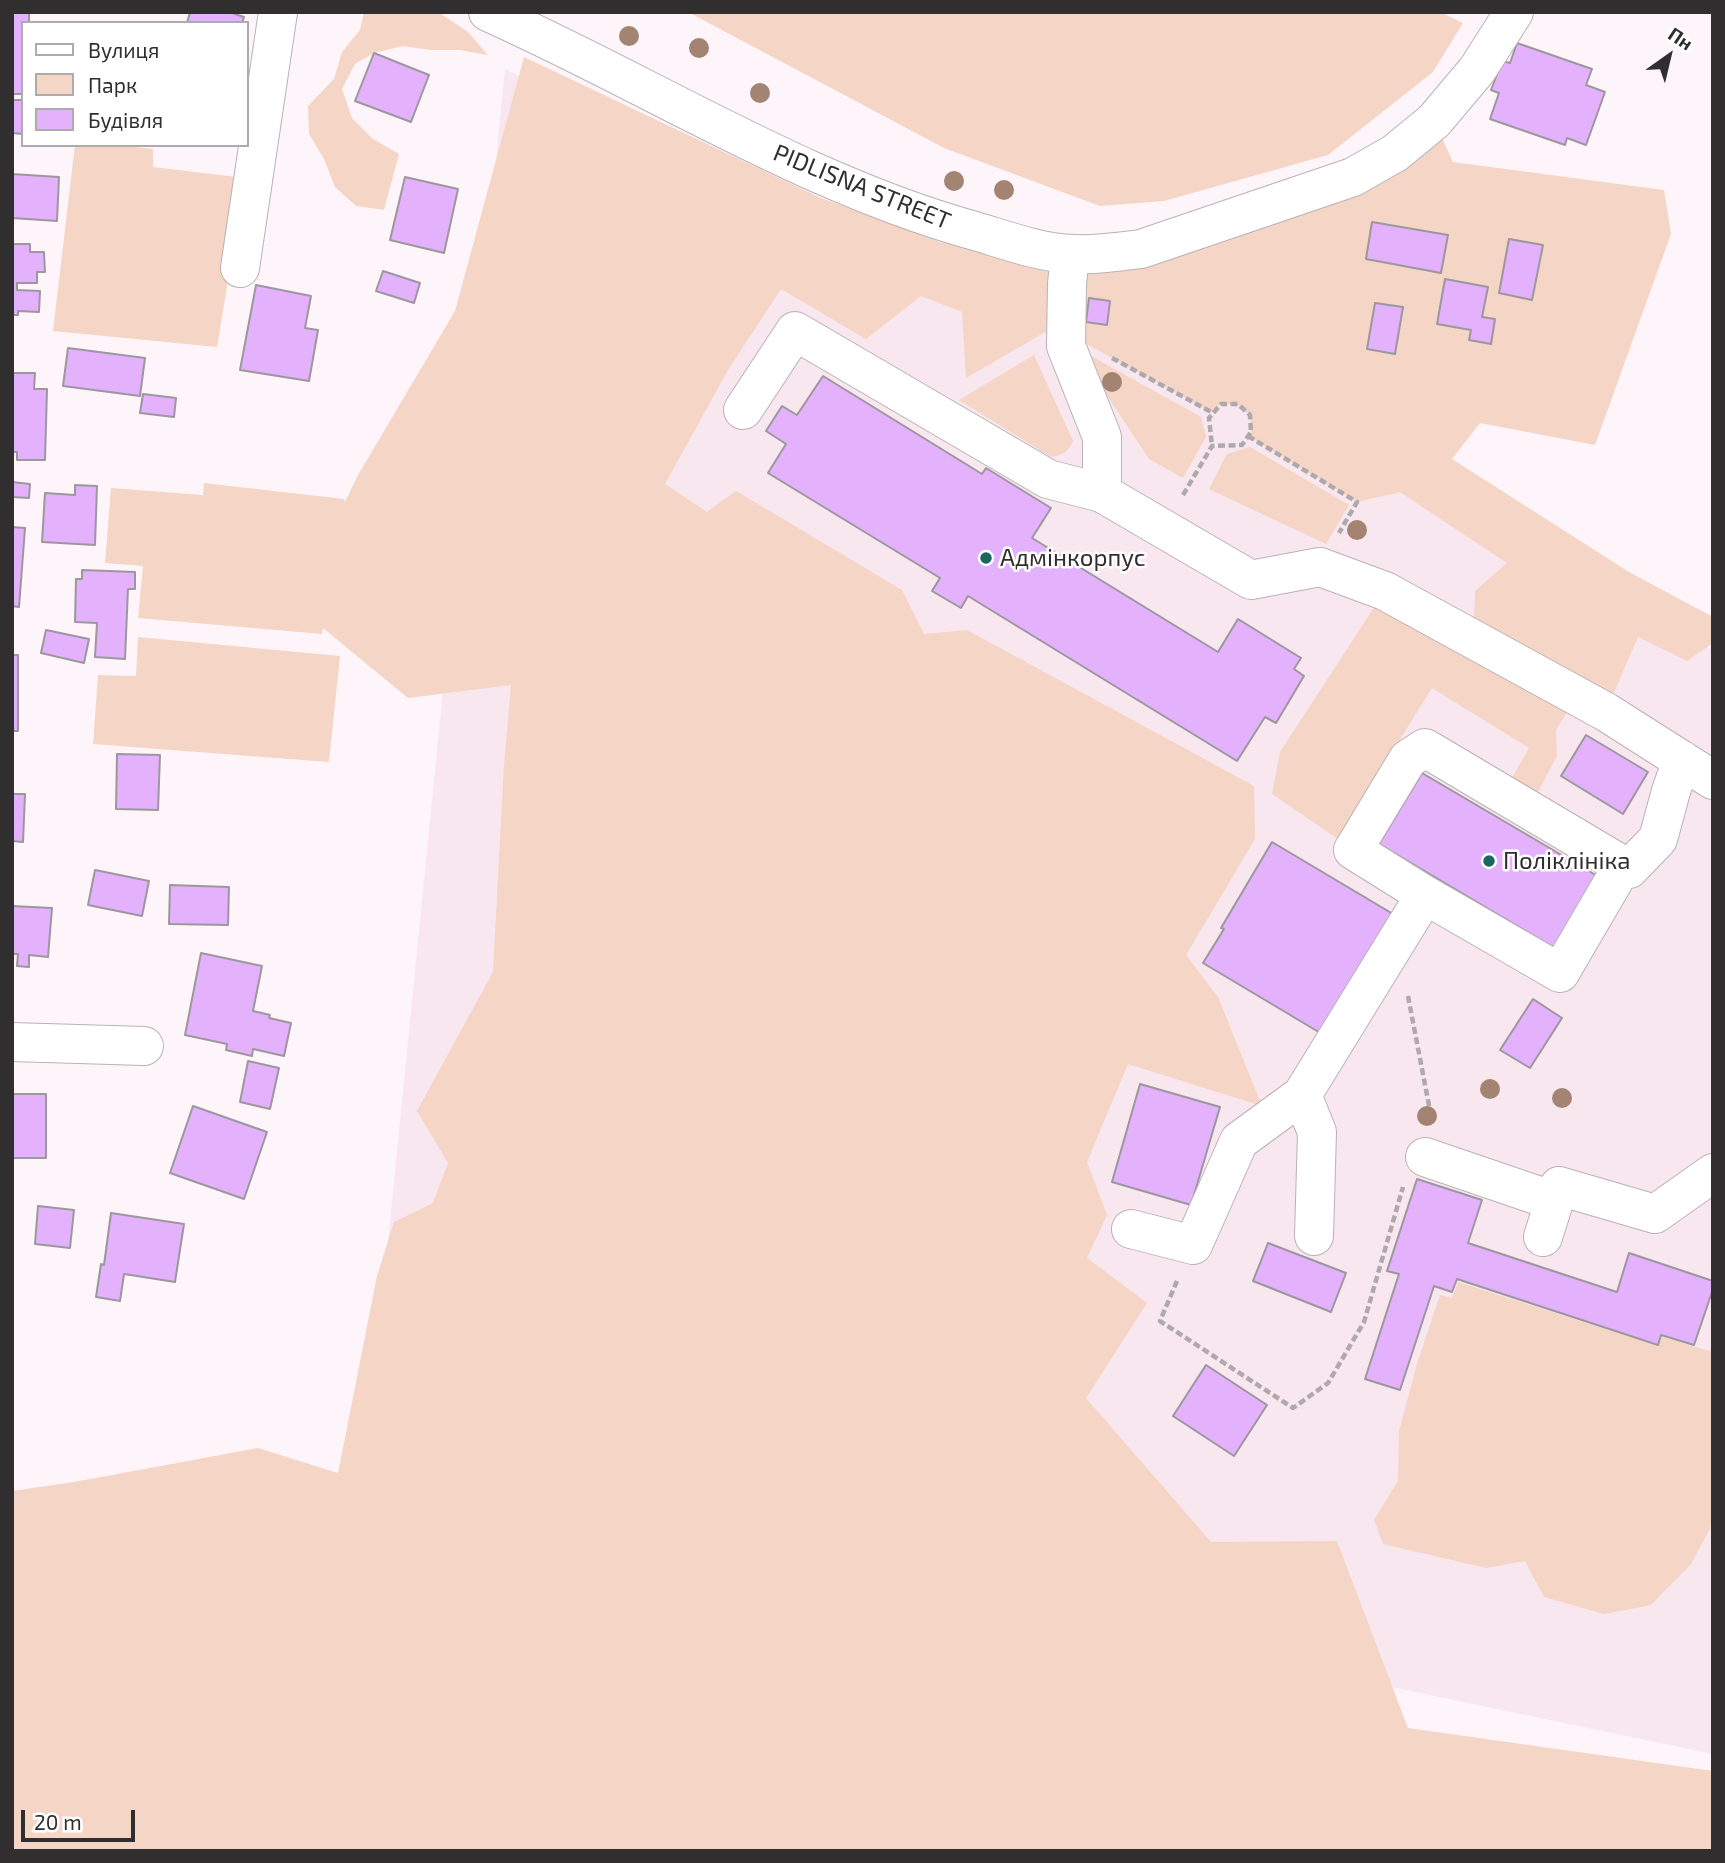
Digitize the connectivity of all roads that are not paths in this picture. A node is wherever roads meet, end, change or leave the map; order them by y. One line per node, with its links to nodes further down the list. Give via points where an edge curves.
1 (278, 12): 5 (street)
2 (488, 12): 4 (street, PIDLISNA STREET, via 830,179 927,218)
3 (1502, 16): 4 (street, PIDLISNA STREET, via 1477,70 1434,121 1395,153 1353,177 1141,249)
4 (1070, 254): 7 (street, via 1066,346 1102,437)
5 (240, 268)
6 (743, 410): 7 (street, via 795,331 1048,480)
7 (1102, 493): 8 (street, via 1251,580 1320,567 1385,591 1606,712)
8 (1697, 770): 9 (street, via 1671,791 1658,839 1629,869)
9 (1623, 865): 10 (street, via 1560,973); 10 (street, via 1425,748 1408,760 1353,850)
10 (1425, 895): 13 (street)
11 (12, 1042): 12 (street)
12 (144, 1046)
13 (1302, 1095): 17 (street, via 1239,1141 1193,1245); 18 (street, via 1317,1132)
14 (1433, 1160): 16 (street)
15 (1713, 1173): 16 (street, via 1655,1214 1559,1186)
16 (1555, 1201): 19 (street)
17 (1131, 1229)
18 (1314, 1236)
19 (1543, 1237)

